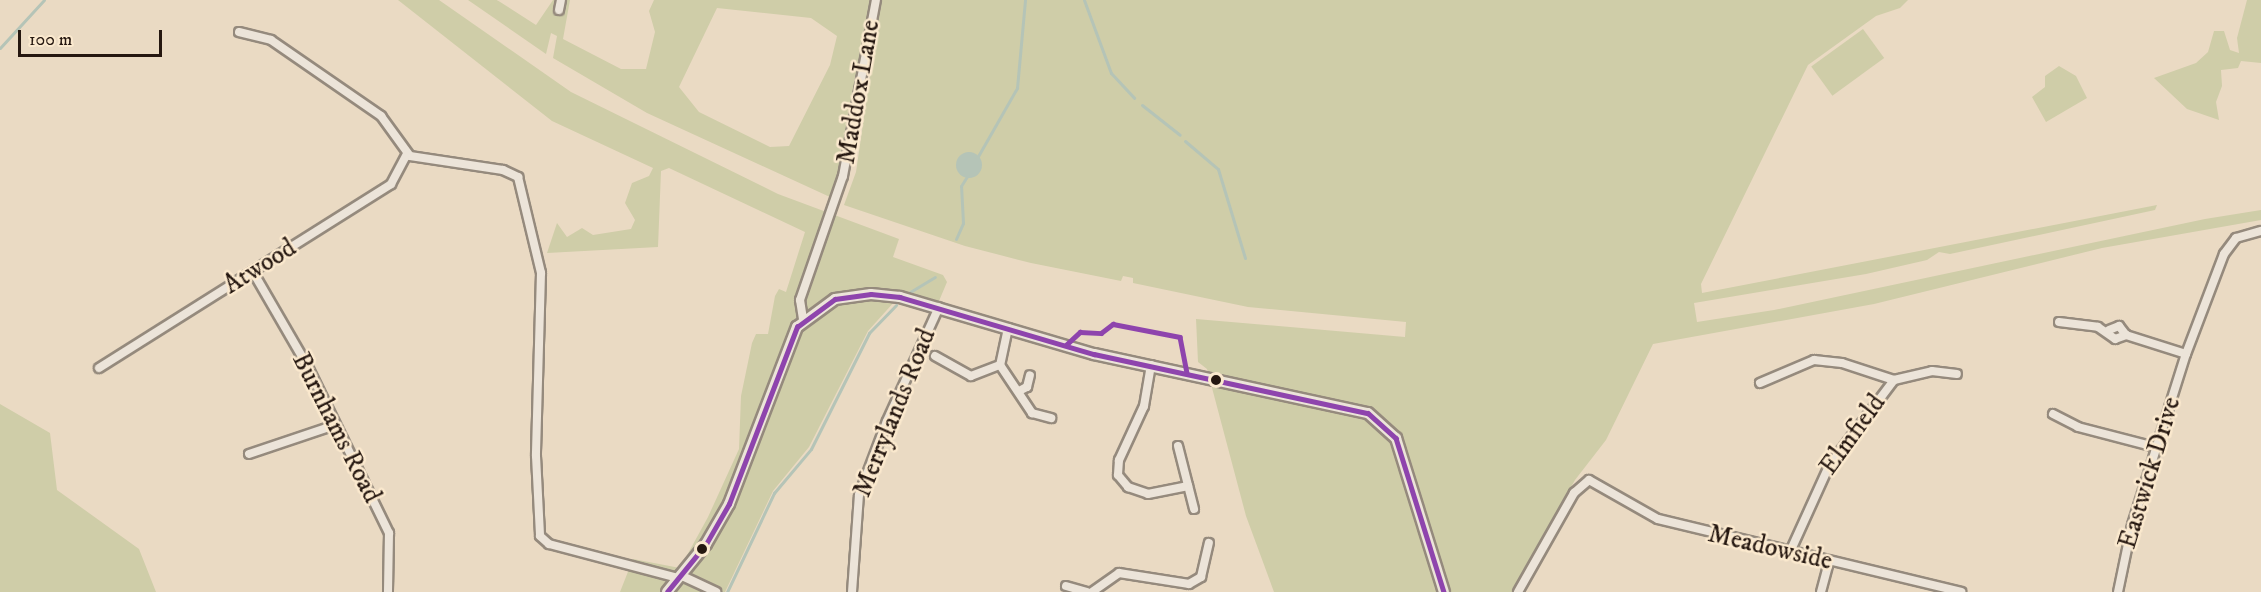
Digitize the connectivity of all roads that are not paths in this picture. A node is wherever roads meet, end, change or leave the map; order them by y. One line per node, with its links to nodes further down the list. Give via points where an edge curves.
1 (561, 0): 3 (street)
2 (876, 0): 9 (street, Maddox Lane, via 841,184 799,306)
3 (559, 10)
4 (239, 32): 5 (street, via 271,40 381,116)
5 (407, 154): 7 (street, Atwood, via 391,184); 33 (street, via 502,170 518,177 541,273 536,456 540,536 549,544)
6 (2261, 231): 12 (street, Eastwick Drive, via 2236,238 2224,254)
7 (254, 272): 16 (street, Atwood); 24 (street, Burnhams Road)
8 (939, 308): 9 (street, via 871,294 835,299); 11 (street); 38 (street, Merrylands Road, via 887,421 859,495)
9 (803, 319): 33 (street, via 790,339 729,504)
10 (2058, 322): 12 (street, via 2109,330 2115,339 2127,336)
11 (1008, 328): 14 (street); 15 (street)
12 (2186, 354): 26 (street, Eastwick Drive)
13 (934, 356): 14 (street, via 971,376)
14 (1000, 365): 21 (street)
15 (1151, 365): 28 (street, via 1144,406 1119,460 1118,475 1128,487 1148,494); 41 (street, via 1336,405 1383,422 1396,438)
16 (99, 368)
17 (1957, 374): 19 (street, Elmfield, via 1932,371)
18 (1030, 375): 21 (street, via 1027,387)
19 (1894, 380): 20 (street, via 1842,363 1814,360); 31 (street, Elmfield, via 1829,466)
20 (1760, 383)
21 (1018, 391): 23 (street, via 1032,413)
22 (2053, 414): 26 (street, via 2078,427)
23 (1051, 418)
24 (335, 425): 27 (street); 35 (street, Burnhams Road, via 390,536)
25 (1178, 446): 28 (street)
26 (2159, 448): 45 (street, Eastwick Drive, via 2132,525)
27 (249, 454)
28 (1188, 486): 29 (street)
29 (1194, 509)
30 (1209, 543): 40 (street, via 1201,577 1188,584 1119,573)
31 (1790, 552): 32 (street, Meadowside); 42 (street, Meadowside, via 1658,519 1589,480 1574,493)
32 (1829, 562): 43 (street); 44 (street, Meadowside)
33 (679, 577): 36 (street); 37 (street)
34 (1066, 586): 39 (street)
35 (388, 592)
36 (667, 592)
37 (716, 592)
38 (852, 592)
39 (1087, 592)
40 (1092, 592)
41 (1444, 592)
42 (1518, 592)
43 (1821, 592)
44 (1961, 592)
45 (2118, 592)

